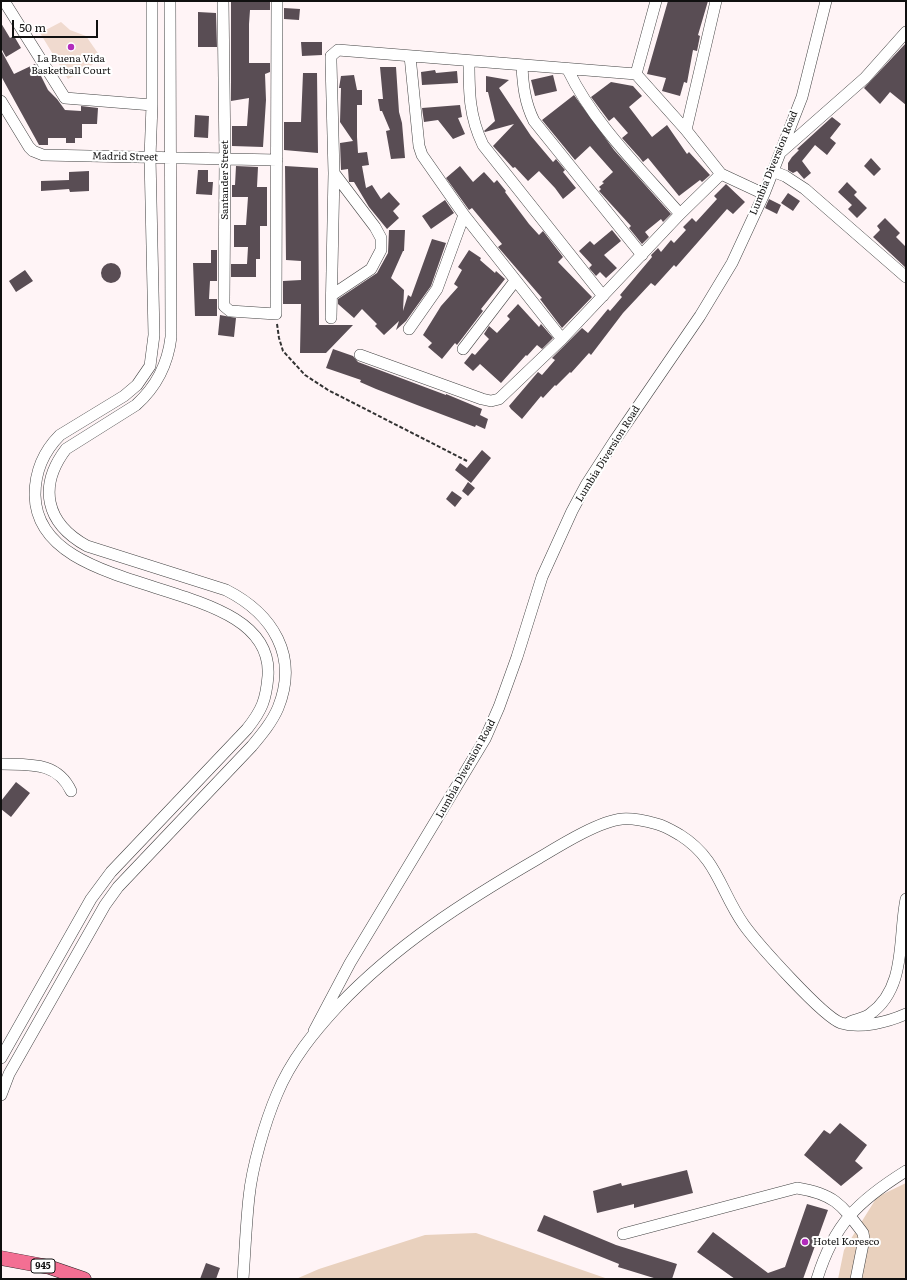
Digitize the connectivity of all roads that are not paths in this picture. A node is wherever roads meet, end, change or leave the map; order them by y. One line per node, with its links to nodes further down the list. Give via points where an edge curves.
1 (4, 1): 16 (street, via 65,98)
2 (152, 1): 16 (street)
3 (170, 1): 20 (street)
4 (223, 1): 21 (street, Santander Street)
5 (277, 1): 22 (street)
6 (656, 1): 14 (street)
7 (716, 1): 17 (street)
8 (826, 1): 18 (street, Lumbia Diversion Road, via 802,96)
9 (906, 32): 18 (street, via 865,78)
10 (410, 56): 11 (street); 24 (street, via 342,49 334,52 331,62); 28 (street, via 419,146 428,164)
11 (469, 60): 12 (street); 35 (street, via 471,114 475,129 484,145)
12 (522, 66): 13 (street); 29 (street, via 527,107 534,121)
13 (568, 70): 14 (street); 27 (street, via 603,126)
14 (636, 74): 17 (street)
15 (1, 101): 19 (street, Madrid Street, via 29,147 38,153)
16 (152, 105): 19 (street)
17 (686, 130): 25 (street)
18 (779, 154): 23 (street, Lumbia Diversion Road)
19 (150, 157): 20 (street, Madrid Street); 33 (street)
20 (170, 158): 21 (street, Madrid Street); 32 (street)
21 (225, 159): 22 (street, Madrid Street); 22 (street, Santander Street, via 224,306 234,311 276,314)
22 (277, 160)
23 (772, 171): 26 (street, Lumbia Diversion Road); 30 (street, via 805,189)
24 (334, 173): 34 (street); 34 (street, via 375,227 381,238 382,250 370,269)
25 (721, 174): 26 (street); 27 (street)
26 (764, 194): 46 (street, Lumbia Diversion Road, via 732,263 700,316 586,485 542,577 518,657 485,739 350,963)
27 (680, 214): 29 (street)
28 (464, 215): 31 (street); 37 (street, via 437,289)
29 (642, 254): 35 (street)
30 (906, 277)
31 (515, 281): 38 (street); 39 (street)
32 (170, 292): 33 (street); 48 (street, via 170,351 155,383 136,405 66,449 50,481 50,503 64,530 87,546 226,590 244,599 268,623 280,643 285,666 284,688 278,708 252,746 130,873 105,905 10,1074)
33 (152, 293): 47 (street, via 154,335 150,366 137,385 124,396 52,442 39,466 35,485 37,512 53,541 83,561 208,606 242,624 266,657 267,691 263,707 248,729 129,851 91,899)
34 (332, 295): 36 (street)
35 (602, 296): 38 (street)
36 (331, 318)
37 (409, 329)
38 (562, 339): 40 (street, via 504,396 491,401)
39 (463, 349)
40 (360, 355)
41 (1, 764): 42 (street, via 45,767 60,775)
42 (71, 791)
43 (906, 899): 45 (street, via 896,976 869,1015)
44 (906, 1014): 45 (street, via 893,1020)
45 (846, 1024): 46 (street, via 824,1012 758,942 744,925 710,863 698,848 662,825 620,819 581,835 547,854 494,884 430,926 382,964)
46 (314, 1031): 54 (street, via 277,1093 265,1131 249,1195)
47 (1, 1058)
48 (1, 1095)
49 (906, 1171): 50 (street, via 880,1187)
50 (848, 1216): 51 (street, via 827,1195 797,1188); 55 (street, via 827,1251); 56 (street, via 863,1233 864,1239)
51 (623, 1234)
52 (1, 1258): 53 (main road, 945, via 49,1267)
53 (84, 1279)
54 (243, 1279)
55 (817, 1279)
56 (856, 1279)

